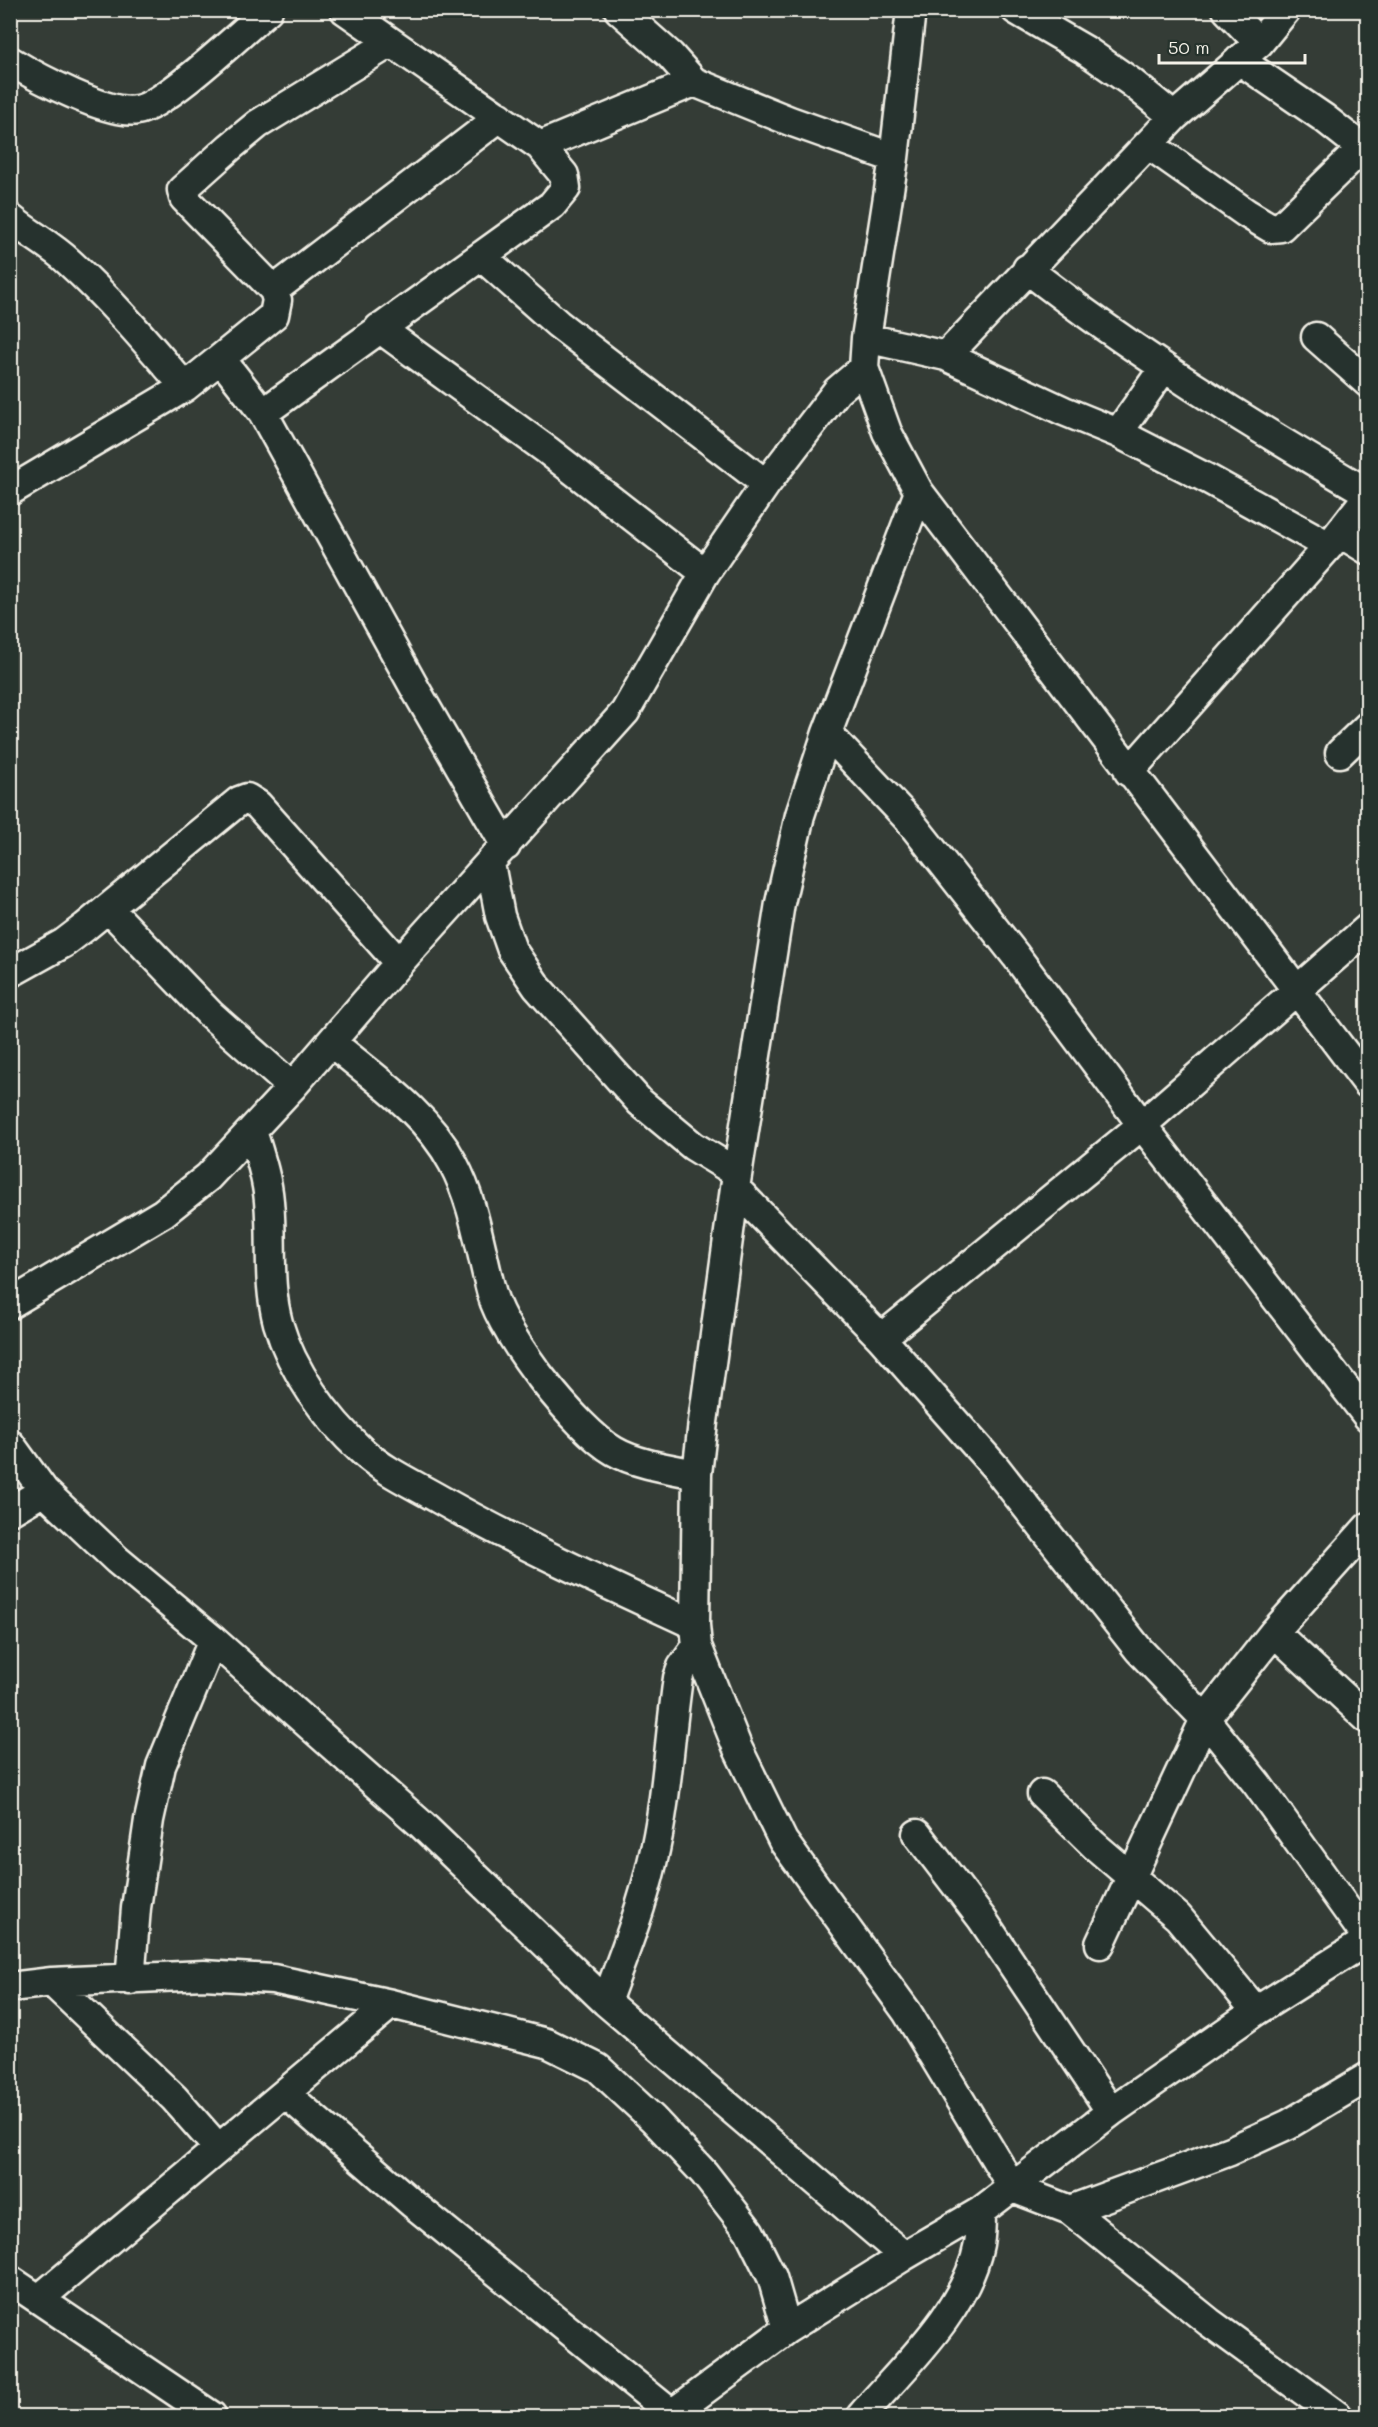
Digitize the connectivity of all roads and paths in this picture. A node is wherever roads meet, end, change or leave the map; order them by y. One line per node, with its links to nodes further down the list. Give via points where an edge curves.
1 (268, 10): 10 (street, via 163,98 138,110 117,110 40,79)
2 (345, 10): 8 (street)
3 (619, 10): 11 (street)
4 (911, 10): 17 (street)
5 (1016, 10): 13 (street, via 1094,56)
6 (1227, 10): 9 (street)
7 (1286, 10): 9 (street)
8 (390, 43): 12 (street); 21 (street, via 258,124 182,190 184,198)
9 (1249, 52): 13 (street); 15 (street, via 1324,118)
10 (10, 61)
11 (694, 82): 16 (street); 17 (street)
12 (500, 117): 16 (street); 21 (street)
13 (1174, 117): 14 (street)
14 (1148, 144): 15 (street, via 1246,213 1276,229); 20 (street)
15 (1365, 145)
16 (540, 146): 19 (street, via 564,175 566,188 552,205)
17 (894, 158): 24 (street)
18 (10, 218): 30 (street, via 48,243 77,269)
19 (481, 256): 22 (street); 33 (street, via 558,324)
20 (1027, 269): 25 (street); 28 (street)
21 (274, 290): 26 (street, via 274,315)
22 (379, 328): 31 (street); 39 (street, via 547,450)
23 (1316, 337): 29 (street)
24 (866, 338): 25 (street); 27 (street)
25 (946, 356): 32 (street)
26 (221, 359): 30 (street); 31 (street)
27 (864, 368): 33 (street, via 830,400); 35 (street, via 887,432)
28 (1163, 369): 32 (street); 36 (street)
29 (1368, 383)
30 (185, 387): 34 (street)
31 (263, 413): 44 (street, via 406,672)
32 (1118, 433): 37 (street)
33 (766, 484): 39 (street)
34 (10, 492)
35 (919, 492): 41 (street); 43 (street)
36 (1368, 495): 37 (street)
37 (1334, 539): 38 (street); 43 (street)
38 (1368, 550)
39 (705, 573): 44 (street, via 626,712)
40 (1368, 726): 42 (street)
41 (827, 733): 53 (street, via 909,820); 55 (street, via 800,815 780,903)
42 (1340, 753)
43 (1129, 772): 49 (street)
44 (498, 855): 47 (street); 55 (street, via 500,916 512,950 537,987 640,1102)
45 (109, 909): 47 (street, via 247,798 258,805); 48 (street, via 64,943); 52 (street, via 210,1014)
46 (1368, 928): 49 (street)
47 (399, 963): 50 (street)
48 (13, 965)
49 (1296, 990): 51 (street); 53 (street)
50 (331, 1042): 52 (street); 60 (street, via 415,1115 453,1163 468,1199 493,1296 516,1342 550,1389 589,1434 615,1452)
51 (1368, 1084)
52 (291, 1087): 54 (street)
53 (1142, 1125): 57 (street); 58 (street)
54 (252, 1131): 56 (street, via 208,1177 164,1213); 65 (street, via 269,1202 270,1281 278,1324 302,1377 329,1417 385,1468 468,1516)
55 (736, 1180): 57 (street); 60 (street)
56 (10, 1304)
57 (881, 1338): 67 (street, via 995,1467 1139,1650)
58 (1368, 1417)
59 (10, 1444): 61 (street)
60 (697, 1474): 65 (street)
61 (45, 1491): 62 (street); 66 (street, via 117,1560)
62 (10, 1511)
63 (1368, 1527): 64 (street)
64 (1274, 1632): 67 (street); 68 (street)
65 (696, 1635): 77 (street, via 678,1678 669,1774 652,1863 633,1930); 84 (street, via 738,1749 783,1841 907,2012)
66 (213, 1640): 74 (street, via 161,1766 136,1908); 77 (street, via 421,1824)
67 (1205, 1719): 71 (street); 72 (street, via 1257,1784)
68 (1368, 1719)
69 (1042, 1794): 71 (street)
70 (918, 1834): 82 (street, via 982,1919)
71 (1132, 1876): 73 (street); 79 (street, via 1178,1917)
72 (1368, 1939): 79 (street)
73 (1100, 1944)
74 (130, 1980): 75 (street); 78 (street, via 204,1976 273,1980)
75 (52, 1982): 76 (street); 83 (street, via 174,2098)
76 (10, 1988)
77 (606, 2002): 87 (street)
78 (391, 2004): 81 (street); 90 (street, via 547,2043 598,2068 697,2166 749,2231 772,2277)
79 (1256, 2012): 82 (street)
80 (1368, 2077): 85 (street, via 1289,2124 1250,2142)
81 (286, 2094): 83 (street); 91 (street, via 413,2204)
82 (1111, 2112): 84 (street)
83 (218, 2148): 89 (street)
84 (1013, 2188): 85 (street); 86 (street)
85 (1070, 2210): 94 (street, via 1209,2322)
86 (981, 2211): 87 (street); 93 (street, via 979,2244 968,2278 952,2306)
87 (904, 2256): 90 (street)
88 (10, 2280): 89 (street)
89 (39, 2299): 92 (street)
90 (787, 2329): 91 (street)
91 (671, 2415)
92 (212, 2416)
93 (861, 2416)
94 (1338, 2416)

